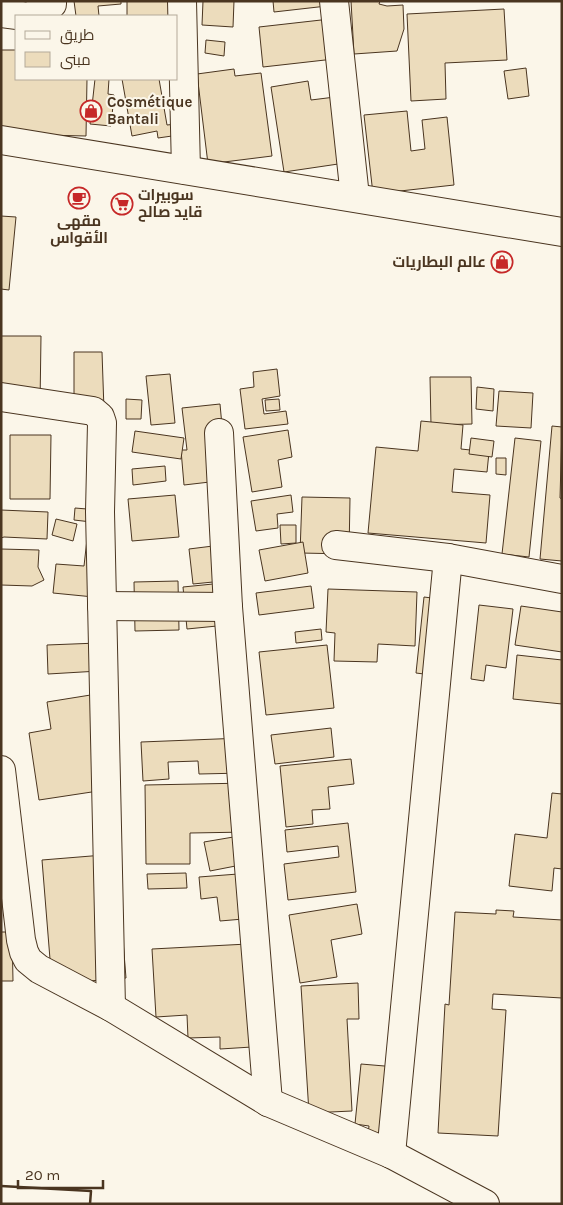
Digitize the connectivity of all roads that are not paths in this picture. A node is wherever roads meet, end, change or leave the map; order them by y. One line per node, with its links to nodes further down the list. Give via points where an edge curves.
1 (52, 1): 6 (street)
2 (182, 1): 8 (street)
3 (334, 1): 9 (street)
4 (1, 13): 5 (street)
5 (15, 15)
6 (33, 15)
7 (1, 140): 8 (street)
8 (186, 170): 9 (street)
9 (355, 197): 10 (street)
10 (562, 232)
11 (1, 397): 16 (street, via 93,411 100,417)
12 (219, 433): 17 (street)
13 (336, 545): 14 (street)
14 (448, 558): 15 (street); 21 (street)
15 (562, 579)
16 (102, 606): 17 (street); 19 (street)
17 (228, 607): 20 (street)
18 (1, 770): 19 (street, via 24,952 39,969)
19 (110, 1007): 20 (street)
20 (268, 1102): 21 (street)
21 (391, 1154): 22 (street)
22 (485, 1204)

